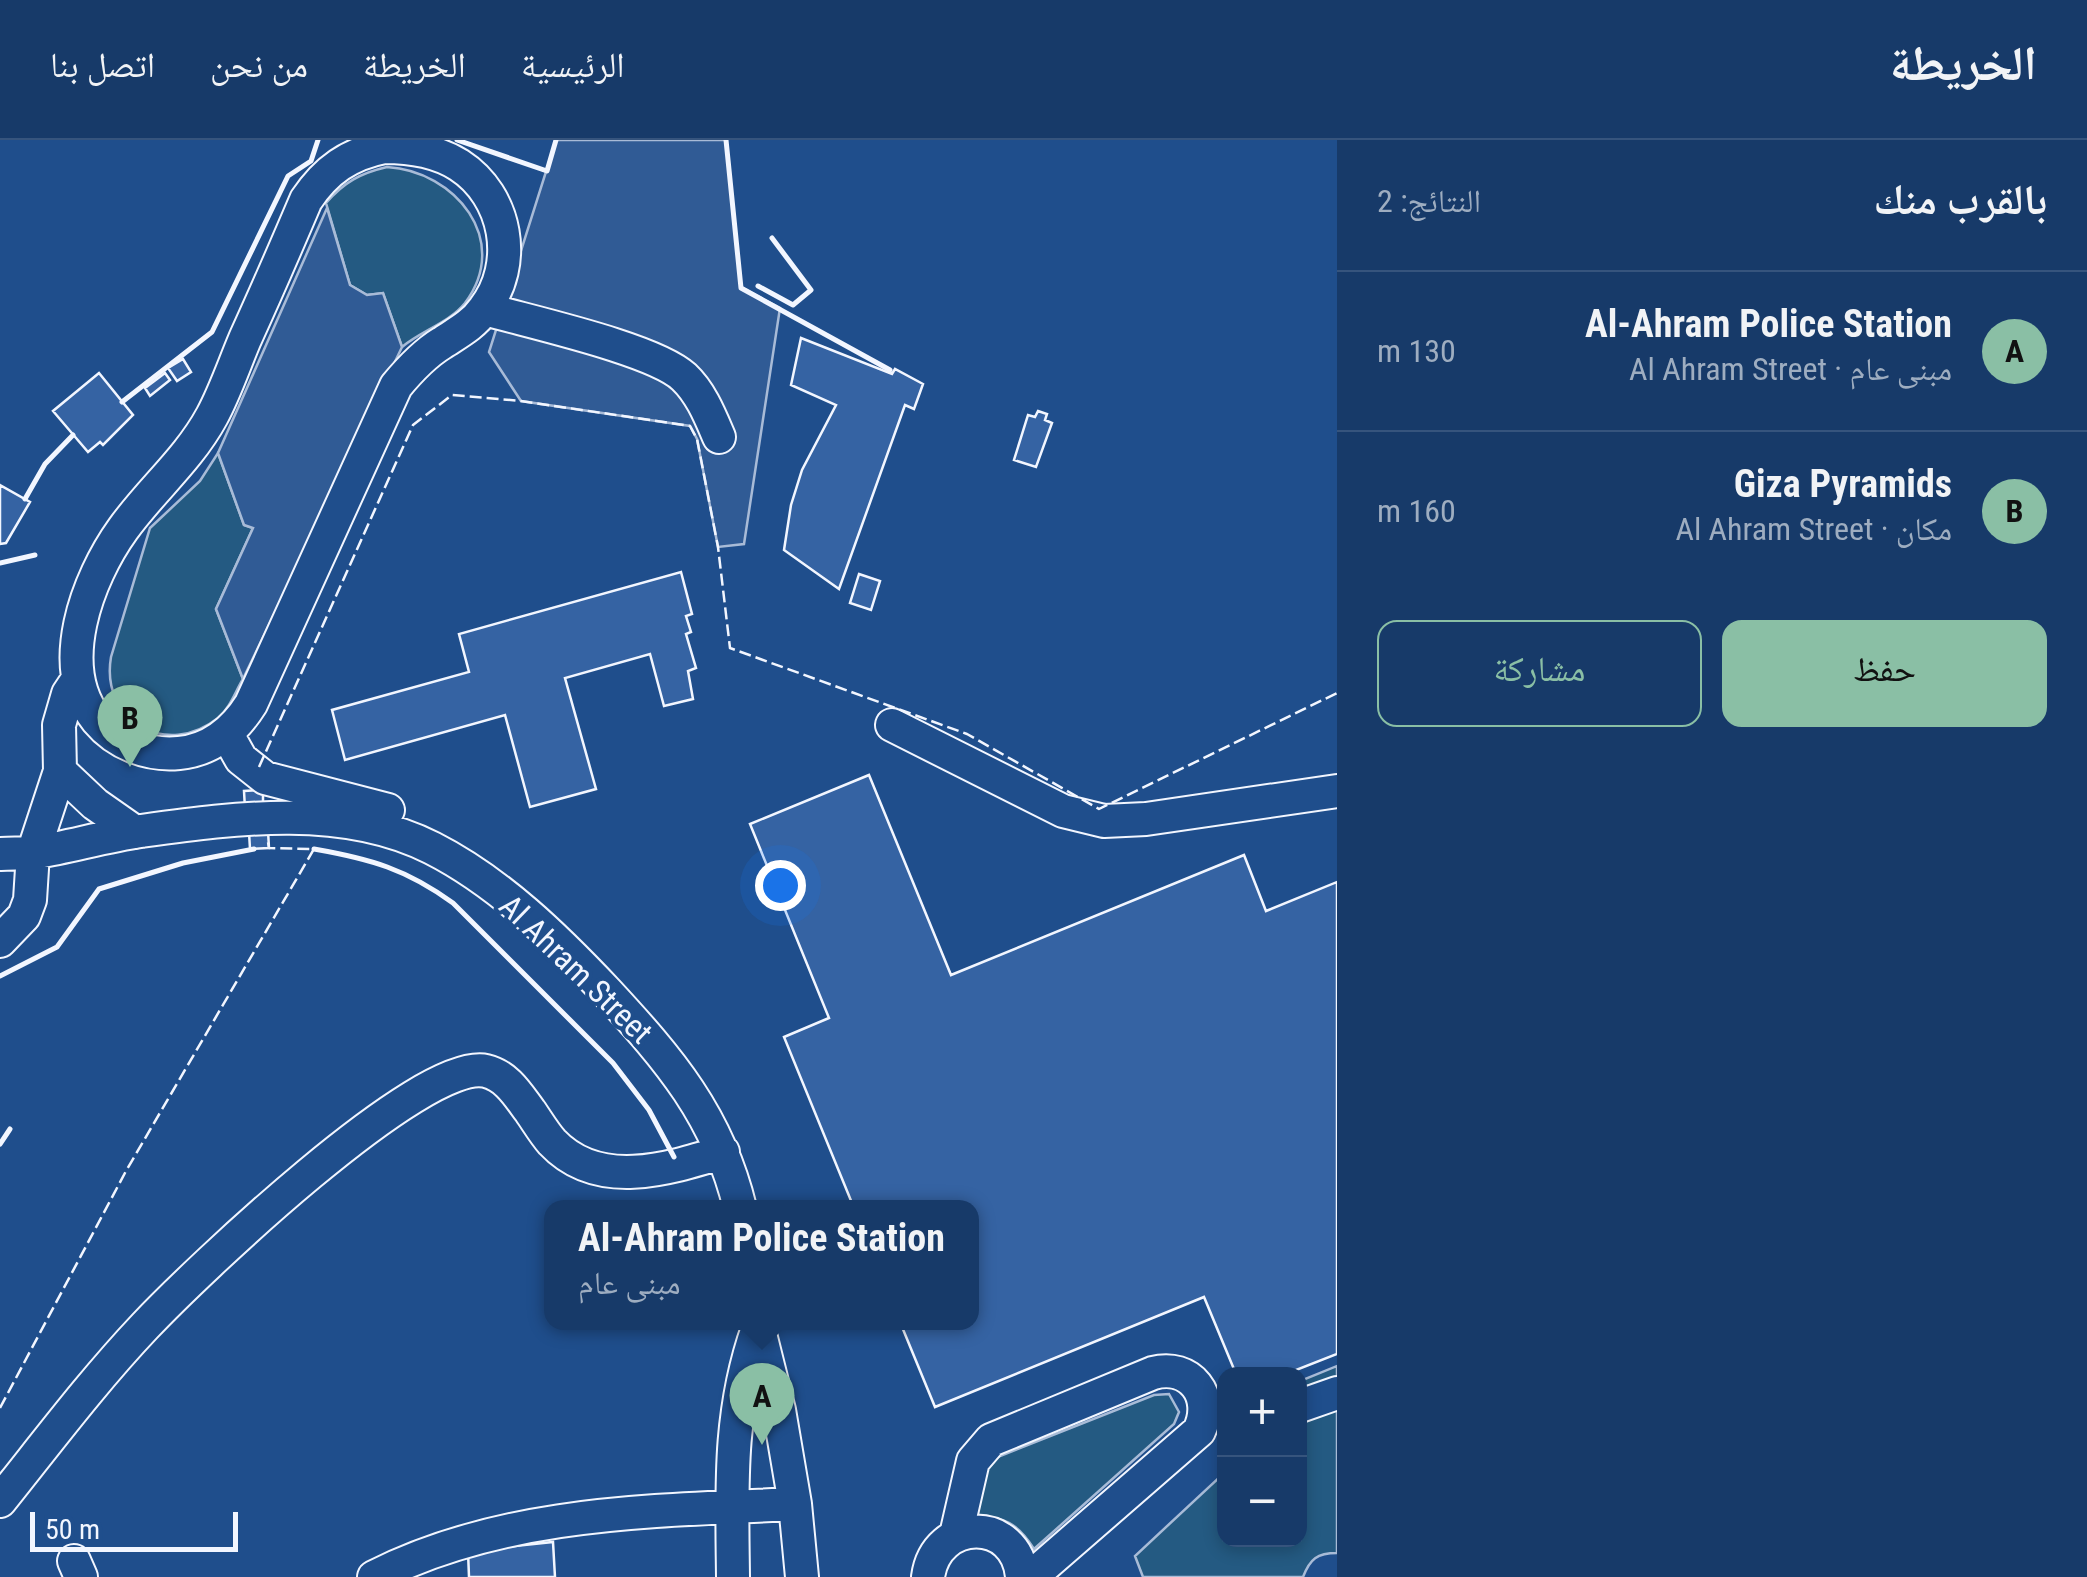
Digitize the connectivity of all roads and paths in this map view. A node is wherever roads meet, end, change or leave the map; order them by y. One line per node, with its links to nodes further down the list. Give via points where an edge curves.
1 (485, 309): 2 (street, via 660,361 696,391); 3 (street, via 501,276 504,239 494,204 472,175 440,156 404,147 365,151 330,170 306,200 214,412 106,558 84,614); 5 (street, via 396,386 252,704)
2 (719, 437)
3 (78, 679): 5 (street, via 101,724 145,751 196,750); 6 (street, via 59,725)
4 (892, 725): 7 (street, via 1063,811 1104,821)
5 (227, 734): 9 (street, via 257,774 402,815)
6 (60, 771): 8 (street); 10 (street)
7 (1337, 791)
8 (135, 832): 9 (street, Al Ahram Street, via 305,818 369,828); 10 (street, Al Ahram Street)
9 (431, 848): 13 (street, Al Ahram Street, via 491,887 573,956 676,1068)
10 (16, 854): 11 (street, Al Ahram Street); 12 (street, via 30,900 24,916)
11 (0, 872)
12 (4, 932)
13 (723, 1152): 14 (street, Al Ahram Street); 20 (street, via 677,1166 623,1174 603,1170 552,1142 500,1076 467,1070 451,1077 367,1129 192,1279 102,1374)
14 (738, 1200)
15 (757, 1330): 22 (street, via 735,1414)
16 (759, 1330): 21 (street)
17 (1337, 1393): 18 (street)
18 (1307, 1404)
19 (1214, 1424): 23 (street, via 1201,1390 1185,1375 1164,1370 1004,1433 973,1461); 29 (street)
20 (0, 1500)
21 (795, 1504): 22 (street); 26 (street)
22 (732, 1507): 24 (street, via 538,1522 416,1556); 25 (street)
23 (956, 1536): 27 (street, via 937,1551); 28 (street, via 980,1532 1004,1540)
24 (374, 1577)
25 (733, 1577)
26 (802, 1577)
27 (928, 1577)
28 (1022, 1577)
29 (1031, 1577)

